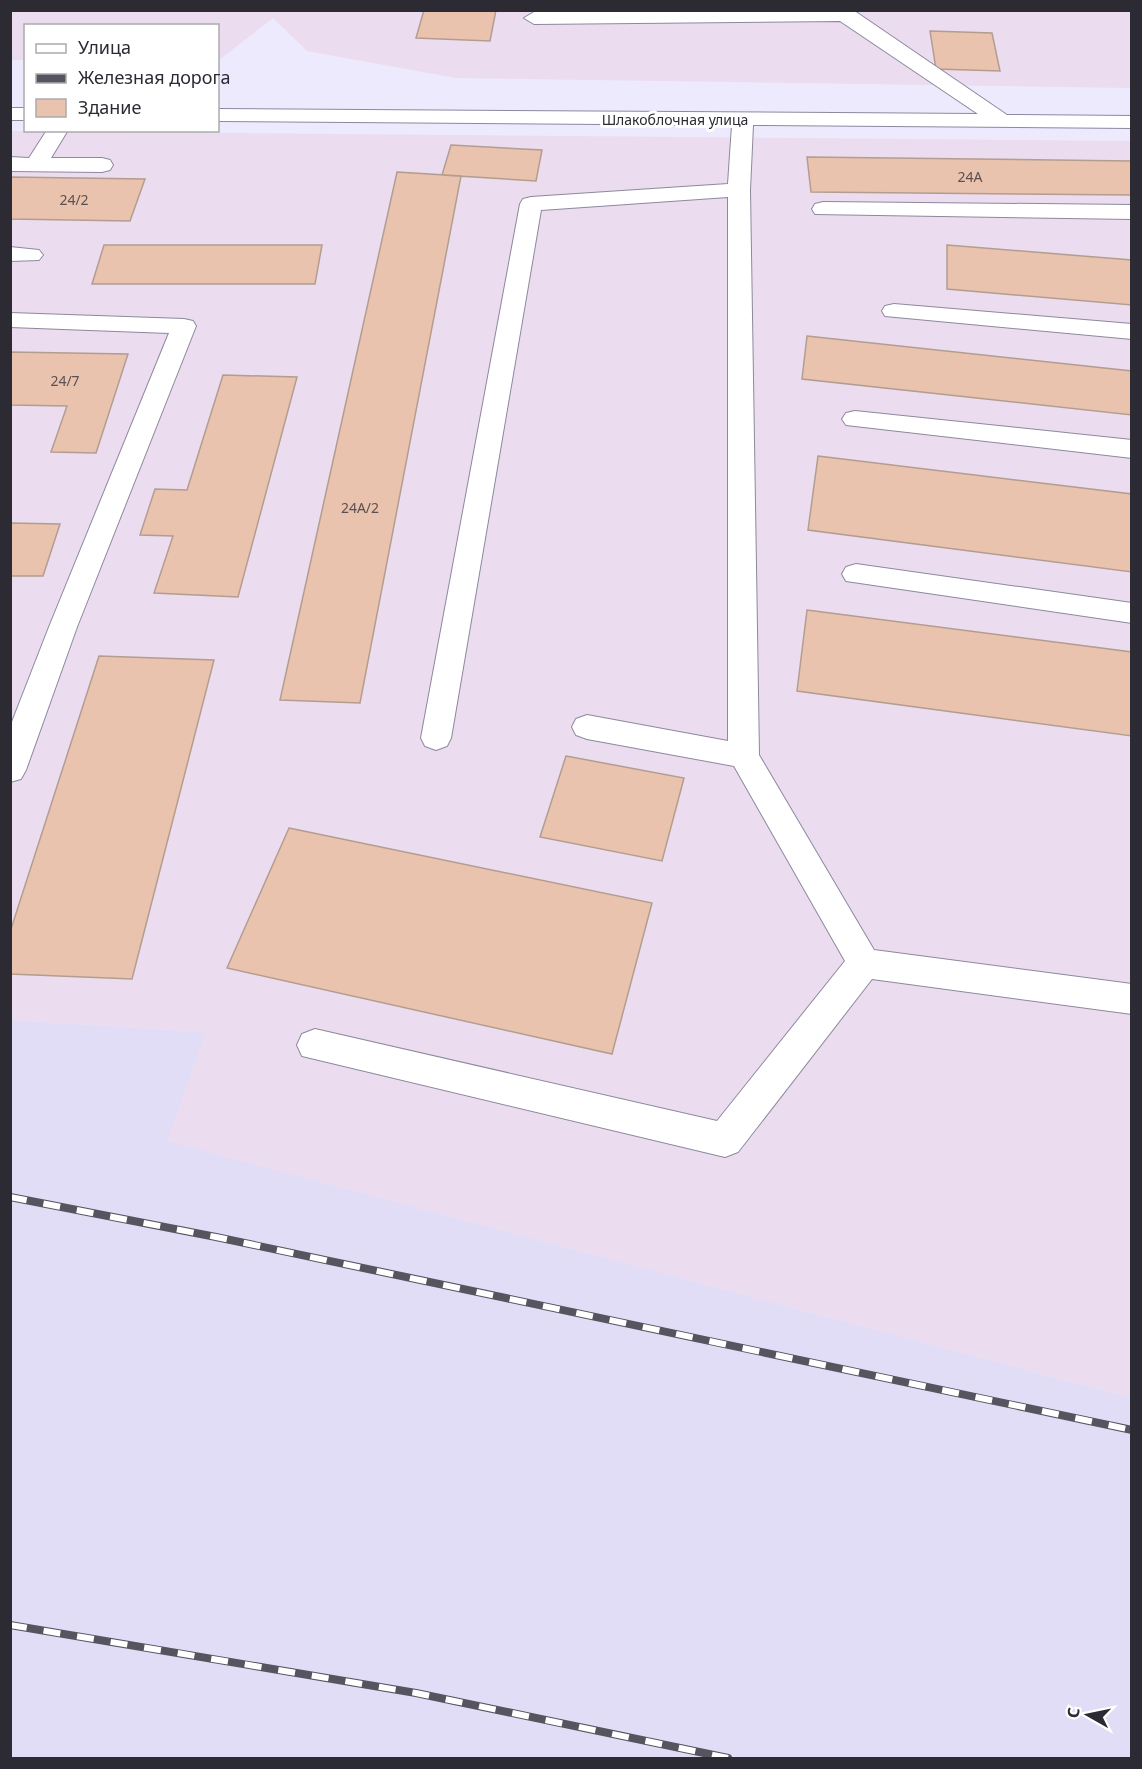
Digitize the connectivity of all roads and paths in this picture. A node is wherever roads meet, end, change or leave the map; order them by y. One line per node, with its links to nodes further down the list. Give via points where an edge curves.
1 (844, 13): 2 (street); 5 (street)
2 (534, 18)
3 (219, 115): 4 (street, Шлакоблочная улица)
4 (743, 119): 5 (street, Шлакоблочная улица); 11 (street)
5 (1002, 121): 6 (street, Шлакоблочная улица)
6 (1131, 122)
7 (57, 132): 9 (street)
8 (10, 164): 9 (street)
9 (36, 164): 10 (street)
10 (102, 165)
11 (739, 190): 22 (street, via 531,204); 23 (street)
12 (823, 209): 13 (street)
13 (1131, 212)
14 (894, 311): 16 (street)
15 (10, 320): 24 (street, via 184,326)
16 (1131, 332)
17 (855, 419): 18 (street)
18 (1131, 449)
19 (856, 574): 20 (street)
20 (1131, 613)
21 (586, 727): 23 (street)
22 (436, 738)
23 (744, 756): 25 (street)
24 (10, 770)
25 (864, 963): 26 (street); 27 (street, via 725,1140)
26 (1131, 999)
27 (315, 1045)

